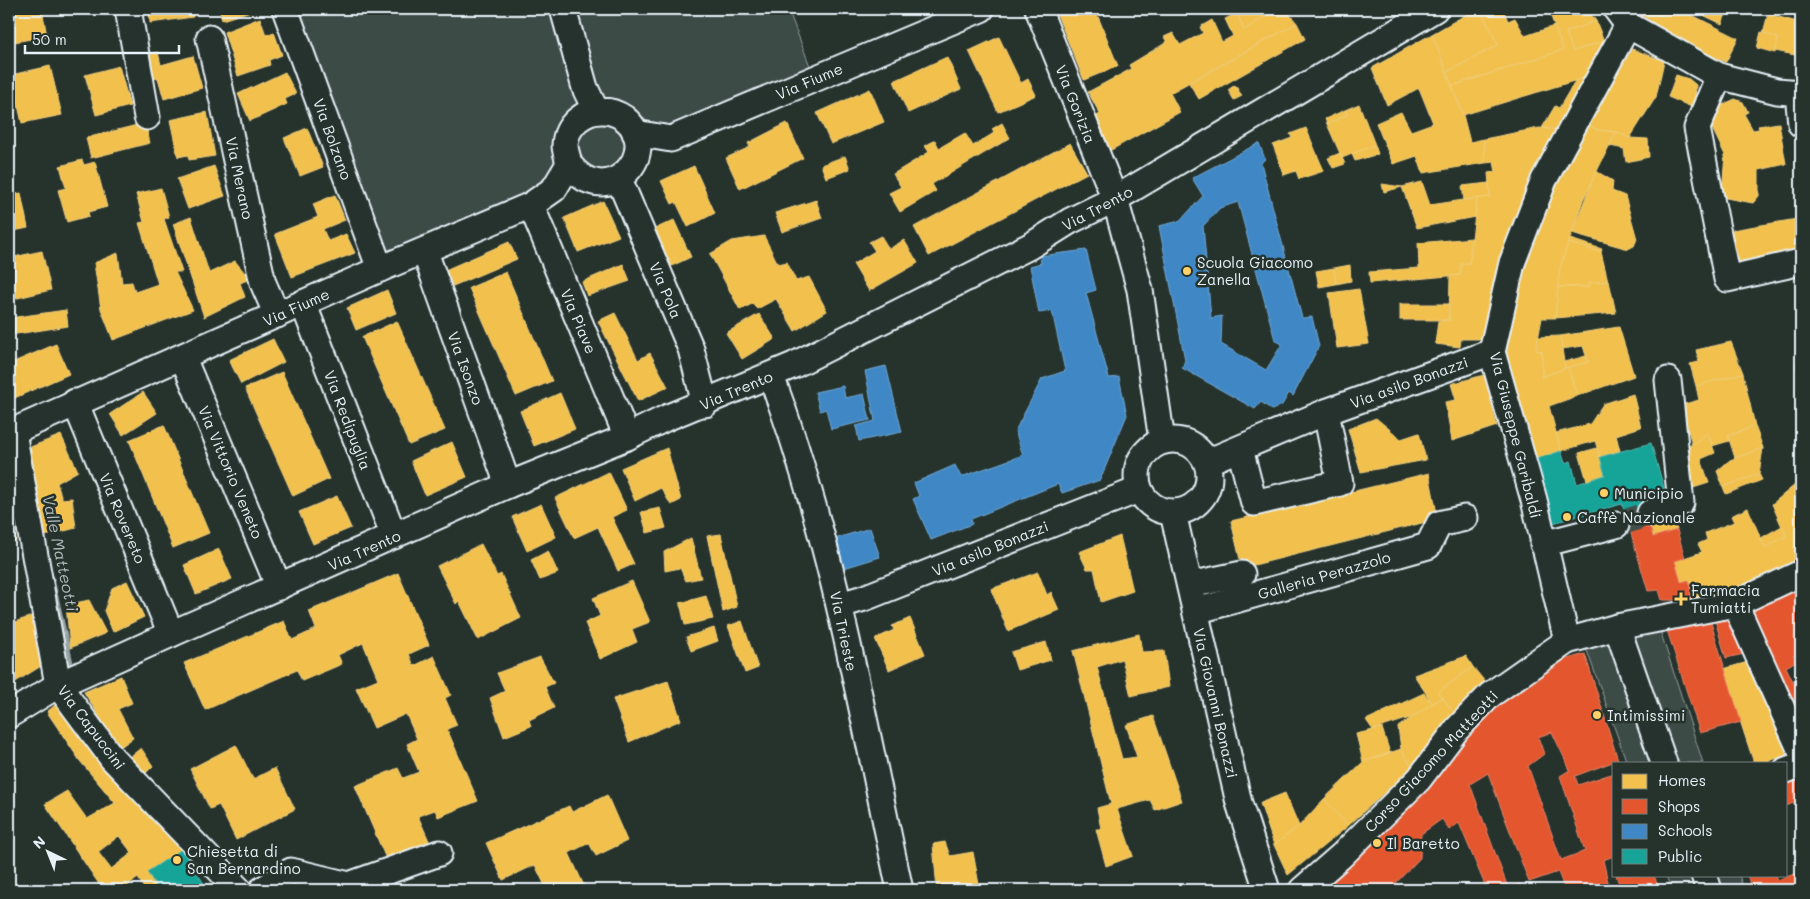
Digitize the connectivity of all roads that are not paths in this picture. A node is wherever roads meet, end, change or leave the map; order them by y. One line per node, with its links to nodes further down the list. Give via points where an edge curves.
1 (128, 9): 12 (street)
2 (286, 9): 21 (street, Via Bolzano)
3 (562, 9): 11 (street, via 585,88)
4 (981, 9): 14 (street, Via Fiume, via 671,139)
5 (1038, 9): 17 (street, Via Gorizia)
6 (1435, 9): 17 (street, Via Trento)
7 (1622, 17): 9 (street); 24 (street, Via Giuseppe Garibaldi, via 1544,180 1512,263)
8 (209, 38): 23 (street, Via Merano, via 263,283)
9 (1719, 76): 10 (street, via 1777,91); 20 (street, via 1697,128 1727,279)
10 (1800, 93): 13 (street)
11 (596, 111): 14 (street, via 619,114); 15 (street, via 584,115 567,134 565,146)
12 (147, 117)
13 (1801, 124)
14 (636, 133): 16 (street, via 636,160)
15 (569, 164): 16 (street, via 583,178 595,183); 18 (street, Via Fiume, via 554,189)
16 (619, 179): 29 (street, Via Pola, via 691,349)
17 (1115, 199): 26 (street, Via Trento); 33 (street, via 1140,290)
18 (531, 205): 19 (street, Via Fiume); 32 (street, Via Piave)
19 (424, 252): 21 (street, Via Fiume); 36 (street, Via Isonzo)
20 (1801, 262)
21 (380, 269): 22 (street, Via Fiume)
22 (303, 303): 23 (street, Via Fiume); 42 (street, Via Redipuglia)
23 (277, 315): 25 (street, Via Fiume)
24 (1492, 352): 30 (street, Via asilo Bonazzi); 43 (street, Via Giuseppe Garibaldi, via 1534,500)
25 (183, 358): 28 (street, Via Fiume); 47 (street, Via Vittorio Veneto)
26 (771, 376): 29 (street, Via Trento); 49 (street, Via Trieste, via 790,426)
27 (1668, 380): 39 (street, via 1681,503)
28 (75, 402): 31 (street, Via Fiume); 52 (street, Via Rovereto)
29 (705, 404): 32 (street, Via Trento)
30 (1326, 412): 34 (street, Via asilo Bonazzi); 34 (street, via 1340,483 1254,503)
31 (11, 432): 54 (street, Via Capuccini)
32 (627, 437): 36 (street, Via Trento)
33 (1162, 441): 35 (street, via 1174,439 1198,449); 37 (street, via 1148,449 1140,460 1136,472)
34 (1240, 449): 35 (street, Via asilo Bonazzi)
35 (1207, 462): 38 (street, via 1210,476 1203,497 1194,506)
36 (508, 485): 42 (street, Via Trento)
37 (1138, 490): 38 (street, via 1145,501 1161,511); 49 (street, Via asilo Bonazzi)
38 (1174, 513): 46 (street, Via Giovanni Bonazzi)
39 (1650, 514)
40 (1465, 518): 50 (street, Galleria Perazzolo, via 1439,524 1428,546)
41 (1616, 525): 43 (street)
42 (394, 536): 47 (street, Via Trento)
43 (1543, 544): 53 (street, Via Giuseppe Garibaldi)
44 (1801, 573): 48 (street, Corso Giacomo Matteotti)
45 (1242, 574): 46 (street, Galleria Perazzolo)
46 (1190, 585): 50 (street, Via Giovanni Bonazzi)
47 (280, 586): 52 (street, Via Trento)
48 (1735, 604): 51 (street, Corso Giacomo Matteotti); 56 (street)
49 (840, 605): 64 (street, Via Trieste)
50 (1196, 612): 65 (street, Via Giovanni Bonazzi, via 1239,803)
51 (1617, 627): 53 (street, Corso Giacomo Matteotti); 57 (street)
52 (171, 634): 54 (street, Via Trento)
53 (1567, 641): 66 (street, Corso Giacomo Matteotti, via 1490,695 1419,778)
54 (58, 685): 55 (street, Via Trento); 62 (street, Via Capuccini, via 112,758)
55 (9, 715)
56 (1801, 752)
57 (1664, 762)
58 (1801, 765): 59 (street)
59 (1788, 769)
60 (439, 853): 63 (street, via 349,885 291,871)
61 (1704, 876): 67 (street)
62 (239, 890)
63 (262, 890)
64 (900, 890)
65 (1267, 890)
66 (1302, 890)
67 (1709, 890)

